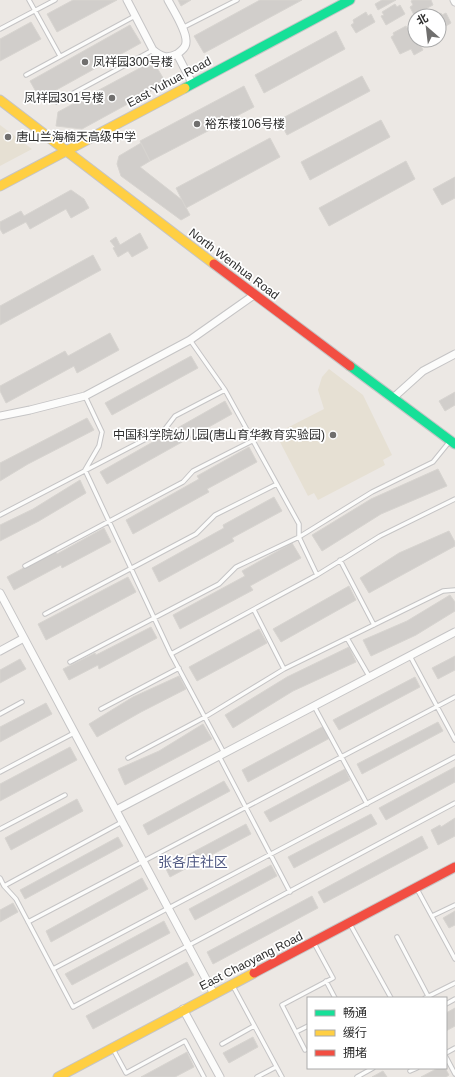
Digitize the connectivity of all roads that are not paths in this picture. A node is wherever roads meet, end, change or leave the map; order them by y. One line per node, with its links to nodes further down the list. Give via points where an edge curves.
1 (29, 0): 7 (lane)
2 (55, 0): 7 (lane)
3 (127, 0): 8 (street)
4 (168, 0): 9 (street)
5 (237, 0): 9 (lane)
6 (350, 0): 15 (street, East Yuhua Road)
7 (35, 10): 10 (lane); 13 (lane)
8 (135, 16): 11 (street); 13 (lane)
9 (182, 28): 12 (street, via 187,41 184,49)
10 (0, 29)
11 (153, 50): 12 (street, via 160,56 169,58); 17 (lane)
12 (177, 54): 15 (street)
13 (60, 56): 14 (lane)
14 (26, 75)
15 (192, 83): 18 (street, East Yuhua Road)
16 (0, 100): 18 (street, North Wenhua Road)
17 (57, 102)
18 (66, 151): 19 (street, East Yuhua Road); 20 (street, North Wenhua Road)
19 (0, 186)
20 (254, 295): 21 (street); 25 (street, North Wenhua Road)
21 (190, 340): 23 (lane); 24 (street)
22 (455, 354): 25 (street, via 423,371)
23 (225, 390): 27 (lane); 29 (lane, via 175,416 165,430)
24 (85, 396): 26 (street); 29 (lane, via 102,432 99,446)
25 (393, 398): 28 (street, North Wenhua Road)
26 (0, 416)
27 (254, 440): 30 (lane); 33 (lane, via 193,471 183,482)
28 (452, 442): 34 (lane, via 433,462 372,492)
29 (85, 470): 32 (lane); 33 (lane)
30 (277, 484): 34 (lane, via 299,524); 37 (lane, via 215,515 196,534)
31 (455, 499): 35 (lane, via 380,536)
32 (0, 515)
33 (109, 520): 36 (lane); 37 (lane)
34 (299, 537): 38 (lane); 43 (lane, via 236,567 219,584)
35 (340, 560): 38 (lane); 44 (lane)
36 (25, 566)
37 (132, 569): 42 (lane); 43 (lane)
38 (317, 575): 41 (lane)
39 (455, 590): 44 (lane, via 443,591)
40 (0, 593): 46 (street)
41 (254, 610): 49 (lane); 53 (lane)
42 (45, 614)
43 (154, 617): 49 (lane); 51 (lane)
44 (374, 625): 47 (lane)
45 (455, 632): 50 (street)
46 (24, 638): 48 (street); 62 (street)
47 (347, 638): 53 (lane); 54 (lane)
48 (0, 651)
49 (171, 654): 52 (lane)
50 (410, 655): 54 (street); 58 (lane)
51 (70, 662)
52 (179, 668): 59 (lane); 61 (lane)
53 (284, 669): 61 (lane)
54 (369, 676): 57 (street)
55 (455, 697): 58 (lane)
56 (22, 702): 60 (lane)
57 (314, 706): 64 (street); 65 (lane)
58 (437, 706): 63 (lane); 65 (lane)
59 (101, 709)
60 (0, 714)
61 (205, 717): 64 (lane); 67 (lane)
62 (74, 733): 68 (lane); 73 (street)
63 (455, 740)
64 (221, 754): 72 (lane); 73 (street)
65 (342, 757): 71 (lane); 72 (lane)
66 (455, 757): 71 (lane)
67 (128, 758)
68 (0, 772)
69 (65, 794): 75 (lane)
70 (455, 803): 82 (lane)
71 (367, 804): 76 (lane)
72 (246, 807): 76 (lane); 77 (lane)
73 (116, 810): 74 (street)
74 (122, 822): 77 (street); 80 (lane)
75 (0, 829)
76 (270, 854): 82 (lane); 84 (lane)
77 (143, 862): 84 (street); 86 (lane)
78 (455, 867): 81 (street, East Chaoyang Road)
79 (0, 878): 80 (lane)
80 (4, 886): 86 (lane, via 16,899)
81 (416, 888): 85 (lane); 87 (street, East Chaoyang Road)
82 (290, 892): 90 (lane)
83 (455, 905): 85 (lane)
84 (168, 908): 90 (street); 93 (lane)
85 (432, 916): 91 (lane)
86 (28, 922): 93 (lane)
87 (349, 923): 89 (street, East Chaoyang Road); 99 (lane)
88 (397, 937): 100 (lane)
89 (314, 942): 94 (lane, via 333,978); 96 (street, East Chaoyang Road)
90 (188, 946): 93 (lane, via 73,1007); 97 (street)
91 (454, 954): 92 (lane)
92 (455, 959)
93 (53, 969)
94 (326, 981): 98 (lane); 104 (lane, via 282,1005)
95 (455, 984): 100 (lane)
96 (232, 986): 97 (street, East Chaoyang Road); 102 (lane)
97 (214, 994): 101 (street, East Chaoyang Road)
98 (334, 997)
99 (389, 997)
100 (426, 997)
101 (183, 1010): 106 (street, East Chaoyang Road); 118 (street)
102 (254, 1026): 105 (lane); 109 (lane)
103 (307, 1026): 104 (lane)
104 (296, 1032): 107 (lane)
105 (222, 1044)
106 (112, 1048): 112 (lane); 115 (street, East Chaoyang Road)
107 (305, 1050)
108 (447, 1059): 114 (lane)
109 (276, 1067): 119 (lane); 120 (lane)
110 (371, 1069): 121 (lane)
111 (415, 1069): 113 (lane)
112 (126, 1072): 116 (lane); 117 (lane, via 185,1041)
113 (410, 1072)
114 (455, 1074)
115 (58, 1077)
116 (128, 1077)
117 (204, 1077)
118 (220, 1077)
119 (257, 1077)
120 (282, 1077)
121 (357, 1077)

